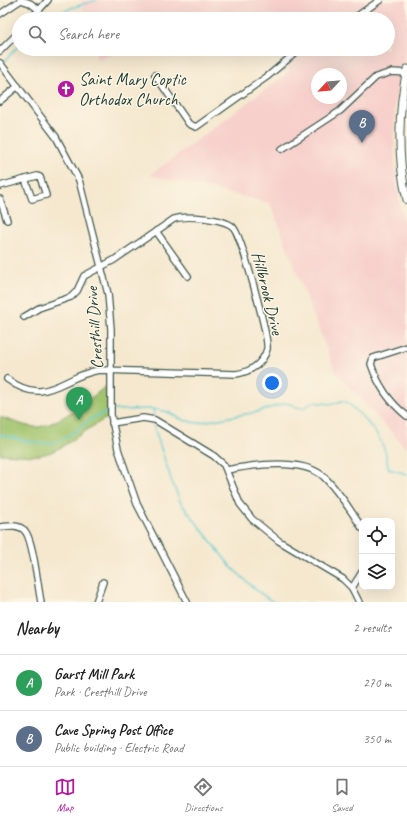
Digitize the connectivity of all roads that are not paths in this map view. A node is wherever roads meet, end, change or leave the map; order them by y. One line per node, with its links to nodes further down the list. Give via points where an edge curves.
1 (48, 0): 3 (street)
2 (380, 0): 4 (street)
3 (39, 10): 5 (street, via 21,0)
4 (363, 12)
5 (0, 14)
6 (12, 39): 7 (street)
7 (0, 51)
8 (292, 56): 11 (street, via 196,127 189,124)
9 (0, 64): 12 (street, Cresthill Drive)
10 (407, 72): 14 (street, via 392,72 376,77 340,111); 18 (main road, via 400,141)
11 (155, 75)
12 (18, 86): 13 (street); 21 (street, Cresthill Drive, via 56,137 73,166 83,193)
13 (0, 101)
14 (282, 150)
15 (25, 179): 15 (street, via 39,176 46,195 32,199); 16 (street)
16 (0, 186)
17 (0, 199): 19 (street)
18 (407, 200)
19 (7, 220)
20 (156, 231): 21 (street, Hillbrook Drive); 22 (street); 25 (street, Hillbrook Drive, via 174,219 185,217 214,220 233,227 239,236 265,328 266,350 259,364 236,374)
21 (101, 267): 23 (street, Hillbrook Drive, via 84,276 71,297 39,308); 25 (street, Cresthill Drive, via 109,307)
22 (188, 276)
23 (24, 317)
24 (407, 347): 27 (street, via 373,358 371,364 382,390)
25 (111, 369): 26 (street, Hillbrook Drive, via 81,373 57,387 42,391 27,390); 28 (street, Cresthill Drive)
26 (7, 379)
27 (407, 416)
28 (112, 423): 29 (street, via 143,418 155,420 214,456); 37 (street, Cresthill Drive, via 137,504)
29 (227, 470): 30 (street, via 293,465 310,469 323,477 332,487); 34 (street, via 240,504 252,519 279,541 335,574)
30 (359, 524)
31 (0, 527): 35 (street, via 17,527 27,533 32,547)
32 (359, 577): 34 (street)
33 (103, 582): 36 (street)
34 (352, 588): 38 (street)
35 (41, 602)
36 (96, 602)
37 (188, 602)
38 (359, 602)

